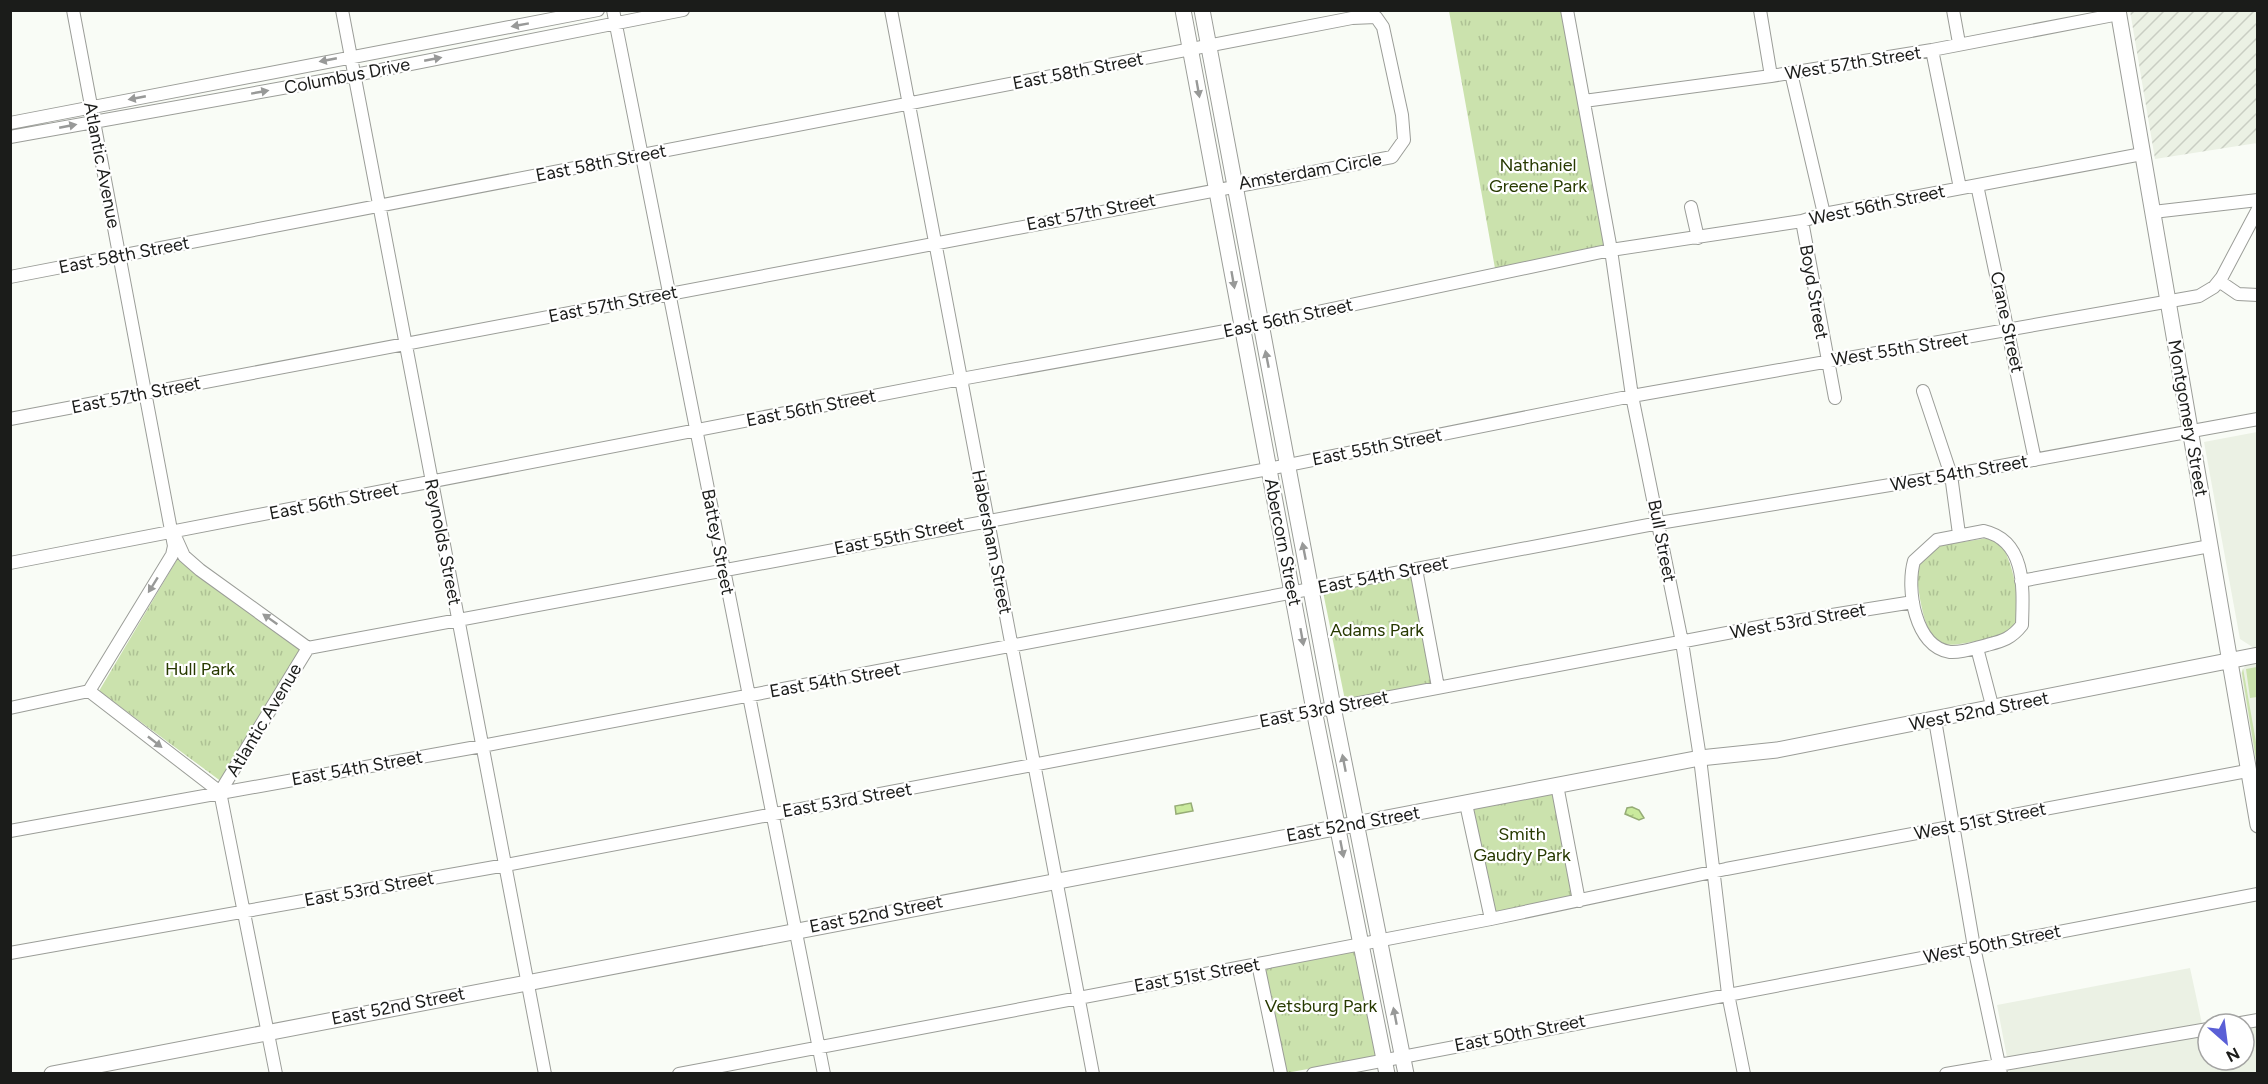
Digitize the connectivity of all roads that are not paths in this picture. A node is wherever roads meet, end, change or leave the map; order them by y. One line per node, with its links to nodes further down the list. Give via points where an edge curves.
1 (73, 10): 23 (street, Atlantic Avenue)
2 (342, 10): 17 (street, Reynolds Street)
3 (598, 10): 17 (street, Columbus Drive, one-way to 17)
4 (683, 10): 12 (street, Columbus Drive)
5 (891, 10): 22 (street, Habersham Street)
6 (1183, 10): 15 (main road, Abercorn Street)
7 (1202, 10): 14 (main road, Abercorn Street)
8 (1568, 10): 21 (street, Bull Street)
9 (1760, 10): 20 (street)
10 (1953, 10): 13 (street)
11 (2119, 12): 13 (street, West 57th Street); 27 (main road, Montgomery Street)
12 (614, 17): 19 (street, Columbus Drive, one-way to 12); 28 (street, Battey Street)
13 (1959, 43): 16 (street, West 57th Street)
14 (1210, 45): 15 (street, Amsterdam Circle); 29 (main road, Abercorn Street); 29 (street, Amsterdam Circle, via 1352,18 1376,17 1386,34 1402,115 1404,140 1392,157)
15 (1191, 49): 22 (street, East 58th Street); 32 (main road, Abercorn Street, one-way to 32)
16 (1932, 50): 18 (street, West 57th Street); 31 (street)
17 (351, 56): 19 (street, Reynolds Street); 23 (street, Columbus Drive, one-way to 23)
18 (1791, 73): 20 (street, West 57th Street); 38 (street)
19 (355, 75): 24 (street, Columbus Drive, one-way to 19); 34 (street, Reynolds Street)
20 (1771, 76): 21 (street, West 57th Street)
21 (1584, 101): 42 (street, Bull Street)
22 (908, 104): 28 (street, East 58th Street); 41 (street, Habersham Street)
23 (91, 107): 24 (street, Atlantic Avenue); 25 (street, Columbus Drive)
24 (94, 121): 26 (street, Columbus Drive, one-way to 24); 43 (street, Atlantic Avenue)
25 (10, 123)
26 (10, 137)
27 (2142, 154): 30 (street, West 56th Street); 37 (main road, Montgomery Street)
28 (642, 155): 34 (street, East 58th Street); 46 (street, Battey Street)
29 (1234, 185): 32 (street, Amsterdam Circle); 49 (main road, Abercorn Street)
30 (1977, 185): 31 (street, West 56th Street); 51 (street, Crane Street)
31 (1960, 188): 38 (street, West 56th Street)
32 (1216, 189): 41 (street, East 57th Street); 50 (main road, Abercorn Street, one-way to 50)
33 (2258, 200): 37 (street)
34 (378, 204): 43 (street, East 58th Street); 52 (street, Reynolds Street)
35 (1691, 207): 40 (street)
36 (2258, 208): 45 (street)
37 (2153, 212): 48 (main road, Montgomery Street)
38 (1824, 214): 39 (street, West 56th Street)
39 (1802, 221): 40 (street, West 56th Street); 53 (street, Boyd Street)
40 (1698, 237): 42 (street, West 56th Street)
41 (934, 242): 46 (street, East 57th Street); 54 (street, Habersham Street)
42 (1611, 250): 49 (street, East 56th Street); 57 (street, Bull Street)
43 (120, 257): 44 (street, East 58th Street); 56 (street, Atlantic Avenue)
44 (10, 277)
45 (2219, 280): 47 (street, via 2238,294); 48 (street, West 55th Street, via 2207,293)
46 (669, 293): 52 (street, East 57th Street); 61 (street, Battey Street)
47 (2258, 295)
48 (2168, 301): 51 (street, West 55th Street); 62 (main road, Montgomery Street)
49 (1260, 324): 50 (street, East 56th Street); 64 (main road, Abercorn Street, one-way to 49)
50 (1242, 328): 54 (street, East 56th Street); 65 (main road, Abercorn Street)
51 (2009, 331): 53 (street, West 55th Street); 63 (street, Crane Street)
52 (405, 345): 56 (street, East 57th Street); 67 (street, Reynolds Street)
53 (1827, 361): 57 (street, West 55th Street); 58 (street, Boyd Street)
54 (961, 379): 61 (street, East 56th Street); 68 (street, Habersham Street)
55 (1923, 391): 66 (street)
56 (146, 393): 60 (street, East 57th Street); 70 (street, Atlantic Avenue)
57 (1632, 396): 64 (street, East 55th Street); 69 (street, Bull Street)
58 (1835, 398)
59 (2258, 418): 62 (street, West 54th Street)
60 (10, 419)
61 (696, 430): 67 (street, East 56th Street); 74 (street, Battey Street)
62 (2191, 431): 63 (street, West 54th Street); 72 (main road, Montgomery Street)
63 (2035, 460): 66 (street, West 54th Street)
64 (1287, 465): 65 (street, East 55th Street); 77 (main road, Abercorn Street, one-way to 64)
65 (1268, 469): 68 (street, East 55th Street); 78 (main road, Abercorn Street)
66 (1951, 475): 69 (street, West 54th Street); 71 (street)
67 (432, 483): 70 (street, East 56th Street); 80 (street, Reynolds Street)
68 (987, 519): 74 (street, East 55th Street); 82 (street, Habersham Street)
69 (1659, 523): 75 (street, East 54th Street); 81 (street, Bull Street)
70 (173, 532): 73 (street, East 56th Street); 83 (street, Atlantic Avenue, one-way to 70, via 184,556); 88 (street, Atlantic Avenue, one-way to 88, via 172,555)
71 (1959, 534): 76 (street, via 1984,531 2007,541); 79 (street, via 1937,540 1918,554 1912,568)
72 (2210, 546): 76 (street); 86 (main road, Montgomery Street)
73 (10, 563)
74 (724, 569): 80 (street, East 55th Street); 89 (street, Battey Street)
75 (1416, 569): 77 (street, East 54th Street); 87 (street)
76 (2021, 581): 84 (street, via 2022,625 2005,641)
77 (1312, 589): 78 (street, East 54th Street); 90 (main road, Abercorn Street)
78 (1294, 592): 82 (street, East 54th Street); 93 (main road, Abercorn Street, one-way to 93)
79 (1913, 602): 81 (street, West 53rd Street); 84 (street, via 1932,644 1949,652)
80 (459, 622): 83 (street, East 55th Street); 95 (street, Reynolds Street)
81 (1682, 642): 87 (street, East 53rd Street); 96 (street, Bull Street)
82 (1012, 647): 89 (street, East 54th Street); 97 (street, Habersham Street)
83 (308, 648): 100 (street, Atlantic Avenue)
84 (1977, 648): 92 (street)
85 (2258, 655): 86 (main road, West 52nd Street)
86 (2229, 661): 92 (main road, West 52nd Street); 98 (main road, Montgomery Street)
87 (1438, 687): 90 (street, East 53rd Street)
88 (89, 691): 91 (street); 100 (street, Atlantic Avenue, one-way to 100)
89 (749, 695): 95 (street, East 54th Street); 102 (street, Battey Street)
90 (1333, 707): 93 (street, East 53rd Street); 103 (main road, Abercorn Street, one-way to 90)
91 (10, 708)
92 (1993, 709): 94 (main road, West 52nd Street)
93 (1314, 710): 97 (street, East 53rd Street); 105 (main road, Abercorn Street)
94 (1935, 720): 96 (main road, West 52nd Street, via 1777,750); 106 (street)
95 (482, 747): 100 (street, East 54th Street); 108 (street, Reynolds Street)
96 (1700, 758): 99 (main road, East 52nd Street); 109 (street, Bull Street)
97 (1035, 766): 102 (street, East 53rd Street); 110 (street, Habersham Street)
98 (2251, 776): 104 (main road, Montgomery Street); 106 (street, West 51st Street)
99 (1557, 785): 101 (main road, East 52nd Street); 112 (street)
100 (220, 792): 107 (street, East 54th Street); 113 (street, Atlantic Avenue)
101 (1466, 804): 103 (main road, East 52nd Street); 114 (street)
102 (772, 814): 108 (street, East 53rd Street); 115 (street, Battey Street)
103 (1356, 822): 105 (main road, East 52nd Street); 116 (main road, Abercorn Street)
104 (2258, 825)
105 (1337, 826): 110 (main road, East 52nd Street); 117 (main road, Abercorn Street, one-way to 117)
106 (1954, 826): 109 (street, West 51st Street); 118 (street)
107 (10, 831)
108 (506, 865): 113 (street, East 53rd Street); 121 (street, Reynolds Street)
109 (1714, 871): 112 (street, East 51st Street); 122 (street, Bull Street)
110 (1056, 879): 115 (main road, East 52nd Street); 123 (street, Habersham Street)
111 (2258, 894): 118 (street, West 50th Street)
112 (1580, 901): 114 (street, East 51st Street)
113 (244, 910): 119 (street, East 53rd Street); 124 (street, Atlantic Avenue)
114 (1491, 919): 116 (street, East 51st Street)
115 (795, 930): 121 (main road, East 52nd Street); 126 (street, Battey Street)
116 (1379, 939): 117 (street, East 51st Street); 127 (main road, Abercorn Street, one-way to 116)
117 (1361, 943): 120 (street, East 51st Street); 128 (main road, Abercorn Street)
118 (1974, 947): 122 (street, West 50th Street); 129 (street)
119 (10, 953)
120 (1258, 964): 123 (street, East 51st Street); 136 (street)
121 (528, 981): 124 (main road, East 52nd Street); 132 (street, Reynolds Street)
122 (1728, 994): 127 (street, East 50th Street); 139 (street, Bull Street)
123 (1079, 997): 126 (street, East 51st Street); 135 (street, Habersham Street)
124 (267, 1030): 130 (main road, East 52nd Street); 131 (street, Atlantic Avenue)
125 (2196, 1031): 129 (street)
126 (819, 1047): 133 (street, East 51st Street); 134 (street, Battey Street)
127 (1402, 1055): 128 (street, East 50th Street); 138 (main road, Abercorn Street)
128 (1385, 1066): 137 (street, East 50th Street)
129 (2000, 1069): 140 (street)
130 (52, 1074)
131 (276, 1074)
132 (545, 1074)
133 (679, 1074)
134 (824, 1074)
135 (1093, 1074)
136 (1281, 1074)
137 (1313, 1074)
138 (1406, 1074)
139 (1744, 1074)
140 (1946, 1074)

